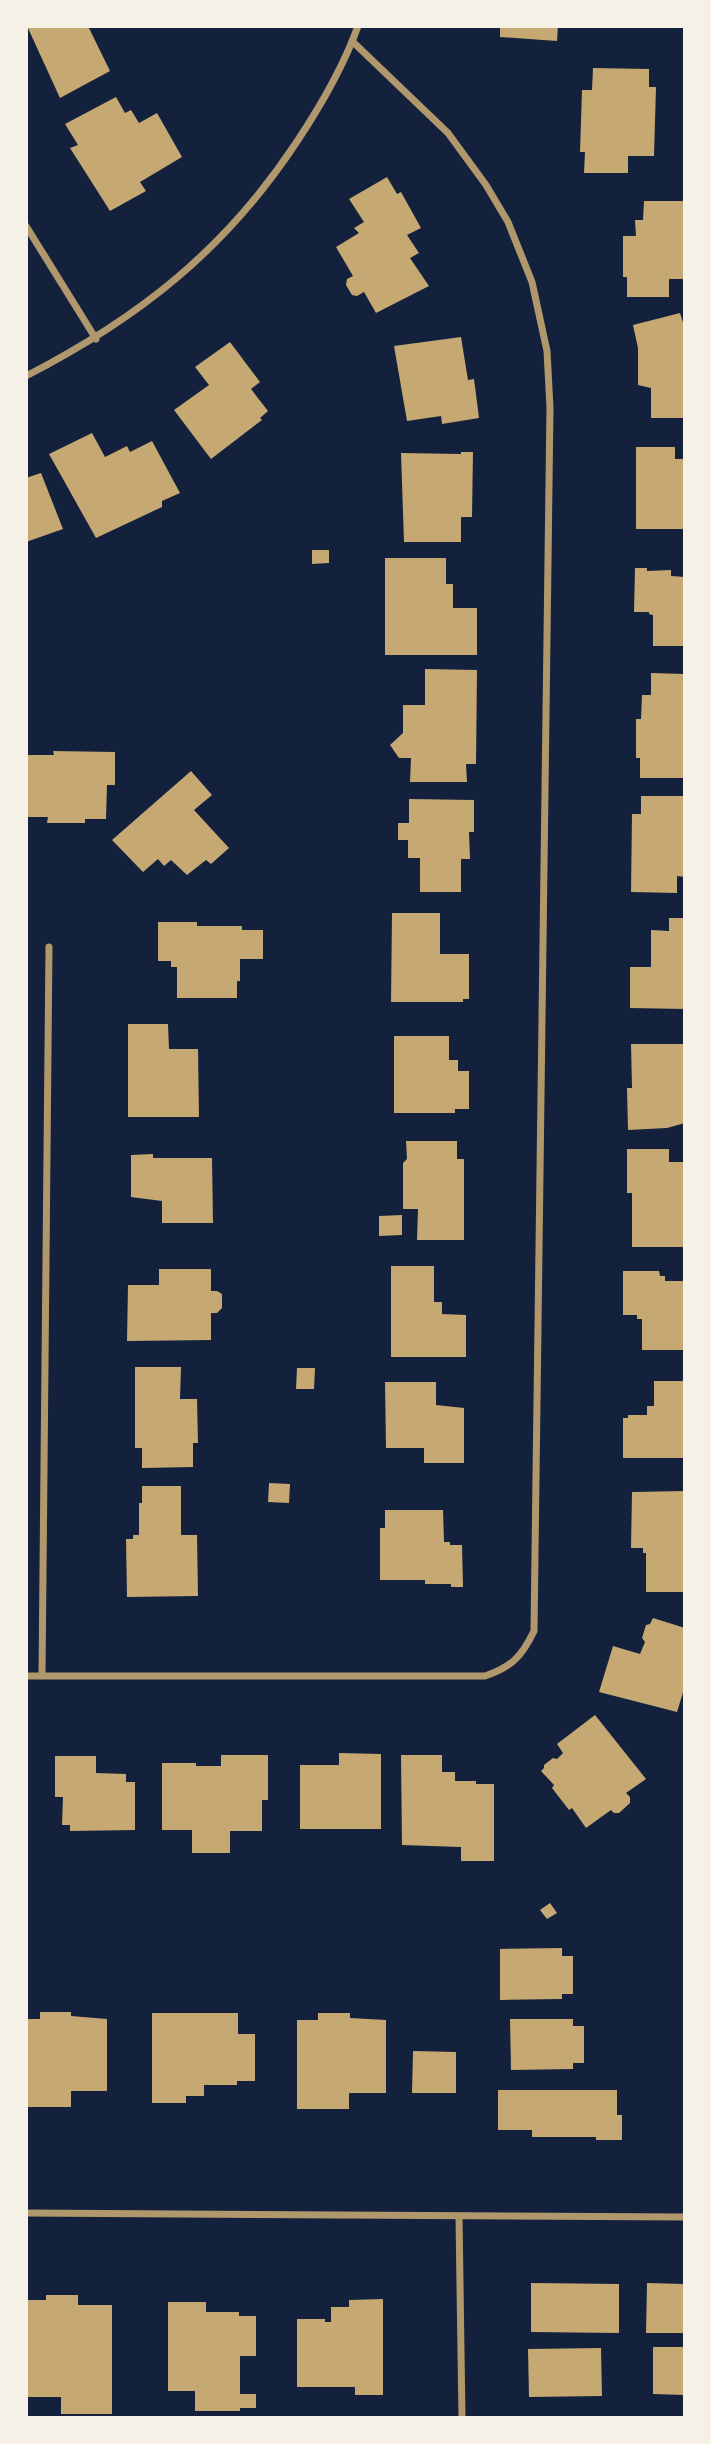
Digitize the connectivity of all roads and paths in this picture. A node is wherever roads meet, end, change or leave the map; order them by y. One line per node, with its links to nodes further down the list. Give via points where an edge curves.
1 (358, 26): 2 (street)
2 (352, 41): 4 (street, via 318,110 235,225 178,278); 8 (street, via 448,133 486,185 508,222 532,282 547,351 550,449 534,1631 523,1654 485,1676)
3 (26, 226): 4 (street)
4 (96, 339): 5 (street)
5 (26, 376)
6 (48, 947): 8 (street)
7 (26, 1676): 8 (street)
8 (42, 1676)
9 (26, 2213): 10 (street)
10 (459, 2217): 11 (street); 12 (street)
11 (685, 2217)
12 (462, 2418)

